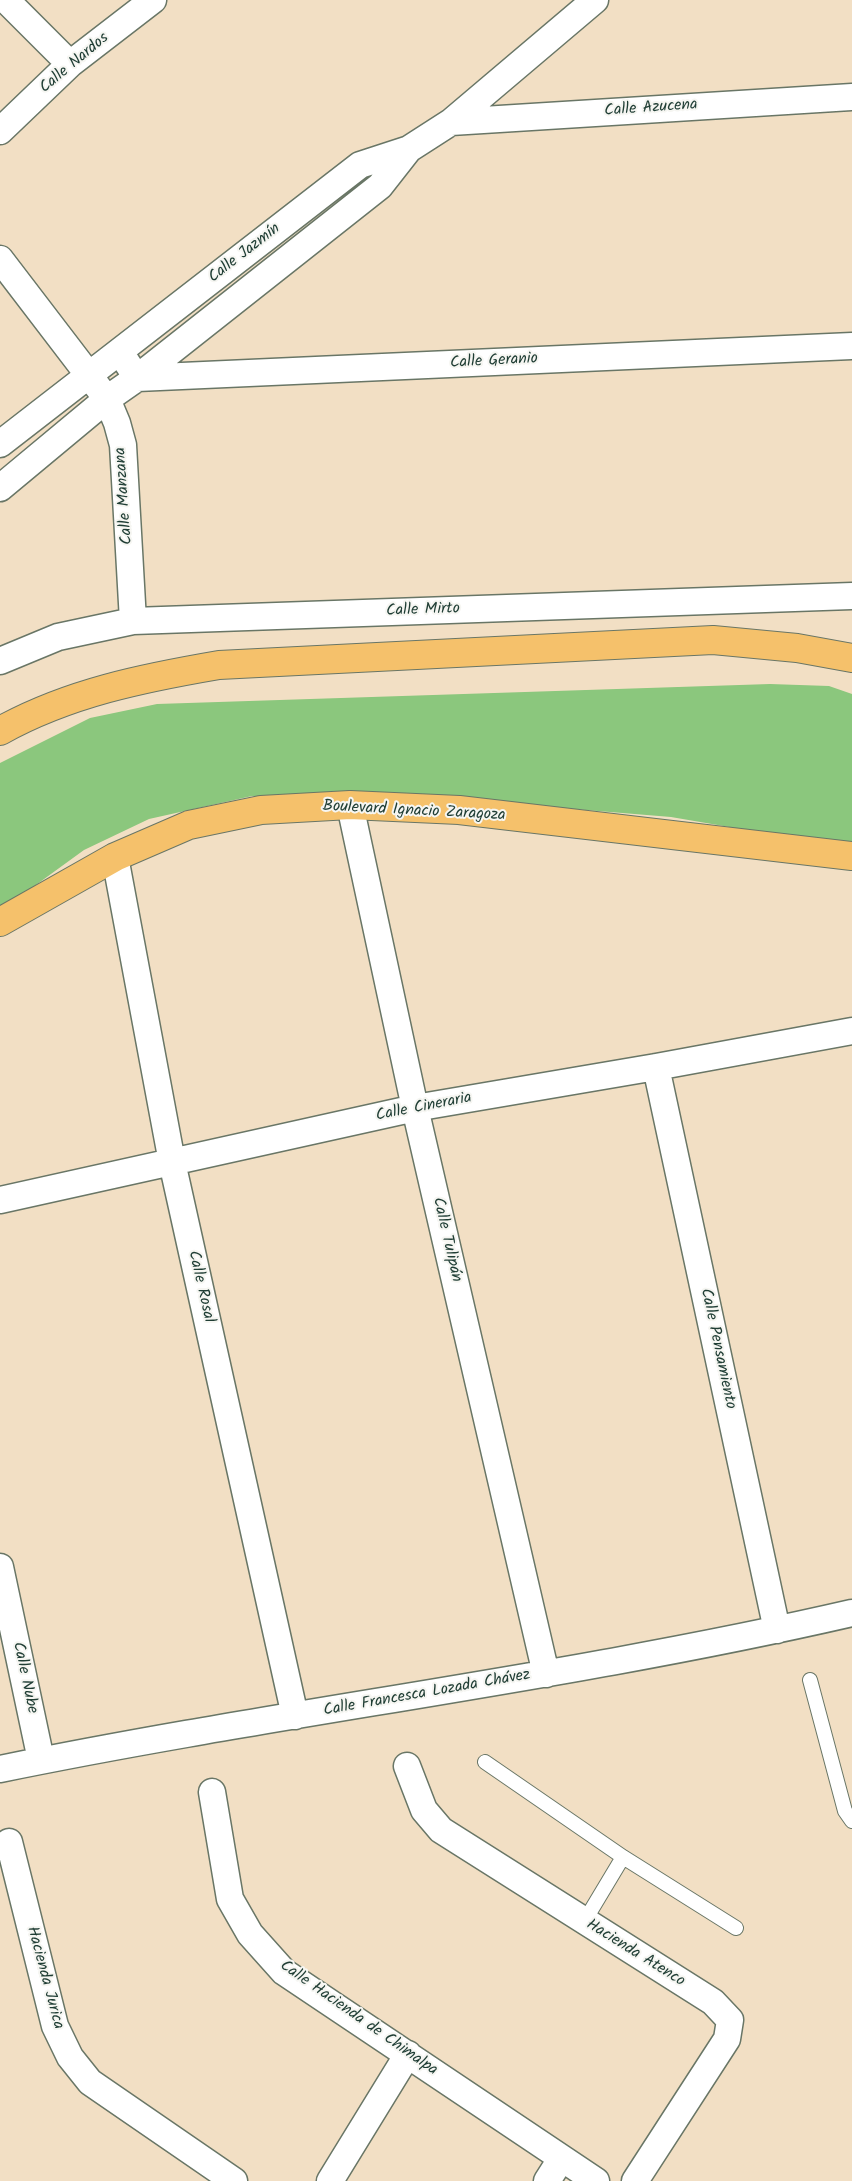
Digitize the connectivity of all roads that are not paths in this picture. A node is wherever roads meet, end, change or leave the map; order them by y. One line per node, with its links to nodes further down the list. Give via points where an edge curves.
1 (6, 0): 4 (street)
2 (153, 0): 4 (street, Calle Nardos)
3 (595, 0): 6 (street, Calle Jazmín)
4 (70, 64): 7 (street, Calle Nardos)
5 (852, 97): 6 (street, Calle Azucena)
6 (451, 122): 8 (street, Calle Jazmín)
7 (0, 131)
8 (408, 149): 11 (street, Calle Jazmín, via 360,165); 13 (street, Calle Jazmín, via 380,186)
9 (0, 259): 12 (street, Calle Manzana)
10 (852, 346): 13 (street, Calle Geranio)
11 (120, 352): 12 (street, Calle Jazmín); 13 (street)
12 (90, 376): 14 (street, Calle Manzana); 15 (street, Calle Jazmín)
13 (137, 378): 14 (street, Calle Jazmín)
14 (106, 400): 16 (street, Calle Jazmín); 18 (street, Calle Manzana, via 123,445)
15 (0, 444)
16 (0, 488)
17 (852, 596): 18 (street, Calle Mirto)
18 (133, 621): 20 (street, Calle Mirto, via 58,637)
19 (852, 658): 21 (main road, via 797,648 713,640 219,664 95,690)
20 (0, 660)
21 (0, 731)
22 (350, 805): 23 (main road, Boulevard Ignacio Zaragoza, via 459,810); 24 (main road, Boulevard Ignacio Zaragoza, via 261,810 198,823); 28 (street, Calle Tulipán)
23 (852, 856)
24 (115, 857): 25 (main road, Boulevard Ignacio Zaragoza); 29 (street, Calle Rosal)
25 (0, 922)
26 (852, 1031): 27 (street, Calle Cineraria)
27 (656, 1067): 28 (street, Calle Cineraria); 33 (street, Calle Pensamiento)
28 (415, 1108): 29 (street, Calle Cineraria); 34 (street, Calle Tulipán)
29 (172, 1162): 30 (street, Calle Cineraria); 36 (street, Calle Rosal)
30 (0, 1200)
31 (0, 1567): 37 (street, Calle Nube)
32 (852, 1613): 33 (street, Calle Francesca Lozada Chávez)
33 (777, 1630): 34 (street, Calle Francesca Lozada Chávez)
34 (546, 1674): 36 (street, Calle Francesca Lozada Chávez)
35 (810, 1680): 42 (lane, via 845,1811)
36 (295, 1716): 37 (street, Calle Francesca Lozada Chávez)
37 (41, 1760): 40 (street, Calle Francesca Lozada Chávez)
38 (485, 1762): 44 (lane)
39 (407, 1766): 45 (street, Hacienda Atenco, via 424,1810 441,1830)
40 (0, 1769)
41 (212, 1792): 47 (street, Calle Hacienda de Chimalpa, via 230,1899 250,1934 284,1972)
42 (852, 1821)
43 (9, 1842): 49 (street, Hacienda Jurica, via 55,2026 70,2057 90,2082)
44 (623, 1857): 45 (lane); 46 (lane)
45 (584, 1922): 53 (street, Hacienda Atenco, via 713,2002 730,2020 727,2040)
46 (736, 1928)
47 (408, 2054): 48 (street, Calle Hacienda de Chimalpa); 50 (street)
48 (562, 2159): 51 (street); 52 (street, Calle Hacienda de Chimalpa)
49 (234, 2181)
50 (330, 2181)
51 (547, 2181)
52 (596, 2181)
53 (635, 2181)

